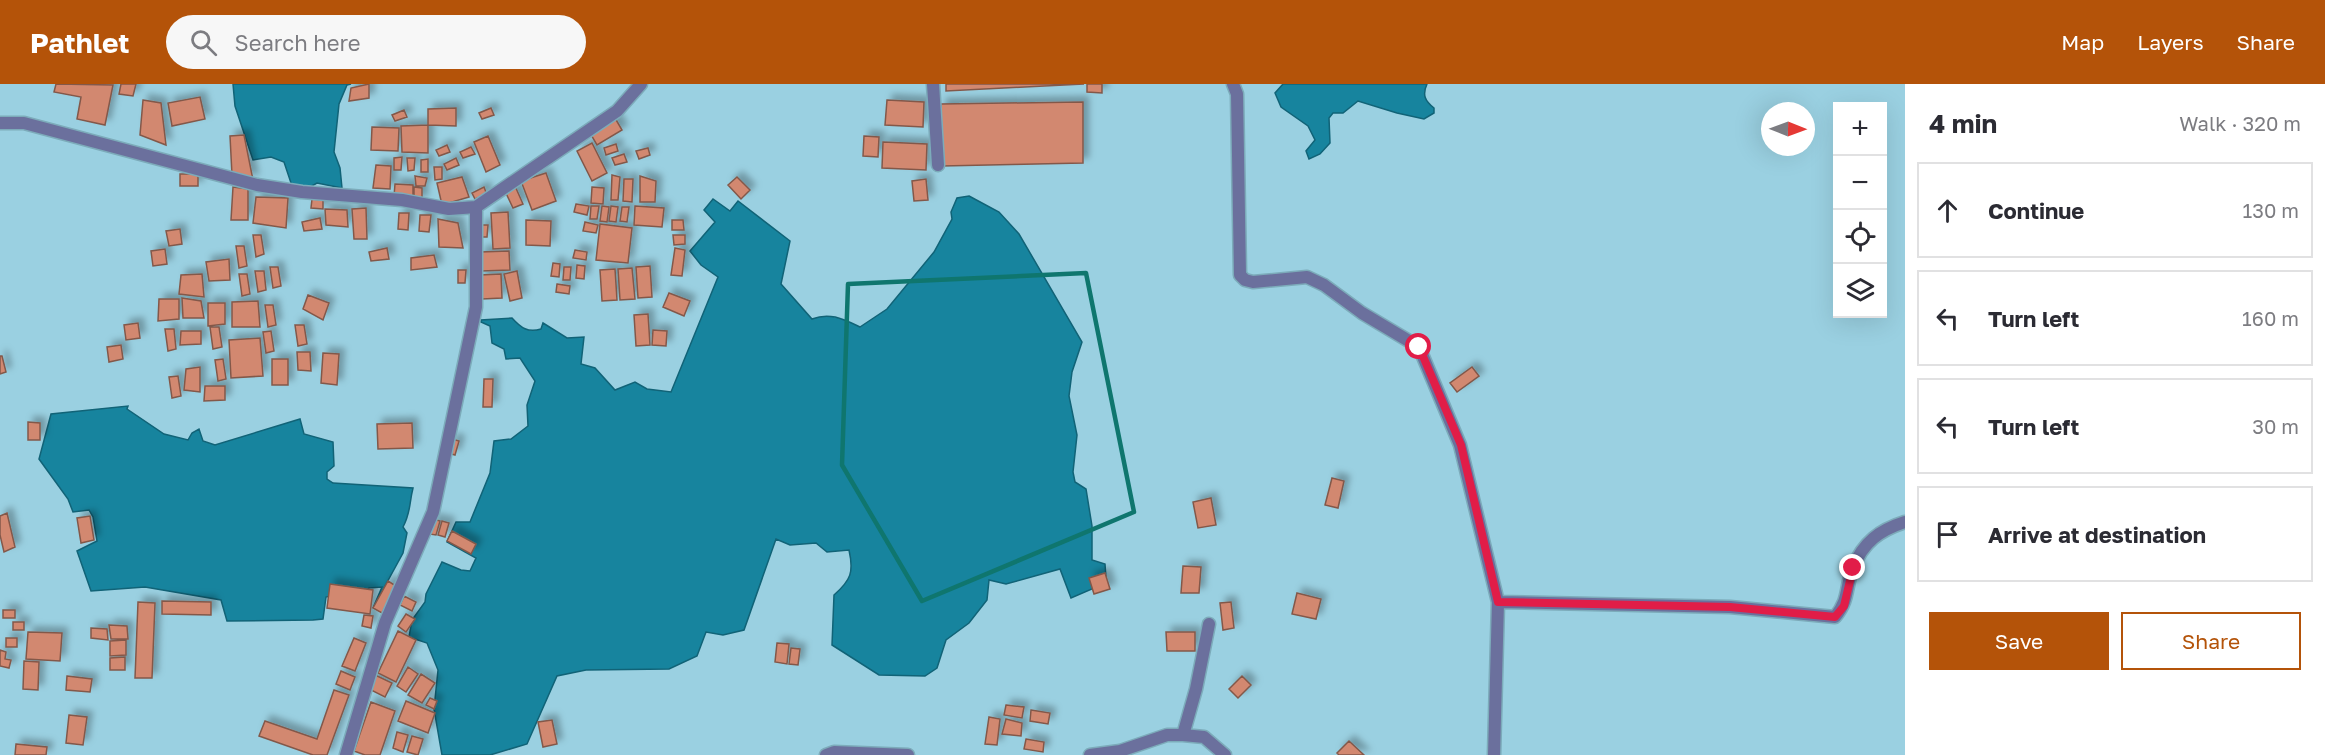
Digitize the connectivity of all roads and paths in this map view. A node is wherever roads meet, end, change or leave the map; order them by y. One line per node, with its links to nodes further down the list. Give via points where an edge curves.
1 (641, 84): 6 (street, via 617,111)
2 (933, 84): 5 (street)
3 (1233, 84): 8 (street, via 1237,94 1240,275 1253,282 1307,278 1419,347 1461,445)
4 (0, 123): 6 (street, via 24,123 257,185 402,200 449,209)
5 (939, 165)
6 (476, 207): 11 (street, via 476,307 433,512 385,623)
7 (1905, 522): 8 (street, via 1872,537 1853,568 1844,606 1835,617 1730,607)
8 (1498, 602): 16 (street)
9 (1209, 624): 10 (street)
10 (1183, 735): 14 (street, via 1167,735 1120,751); 15 (street, via 1204,737)
11 (346, 755)
12 (826, 755): 13 (street)
13 (908, 755)
14 (1090, 755)
15 (1225, 755)
16 (1494, 755)

